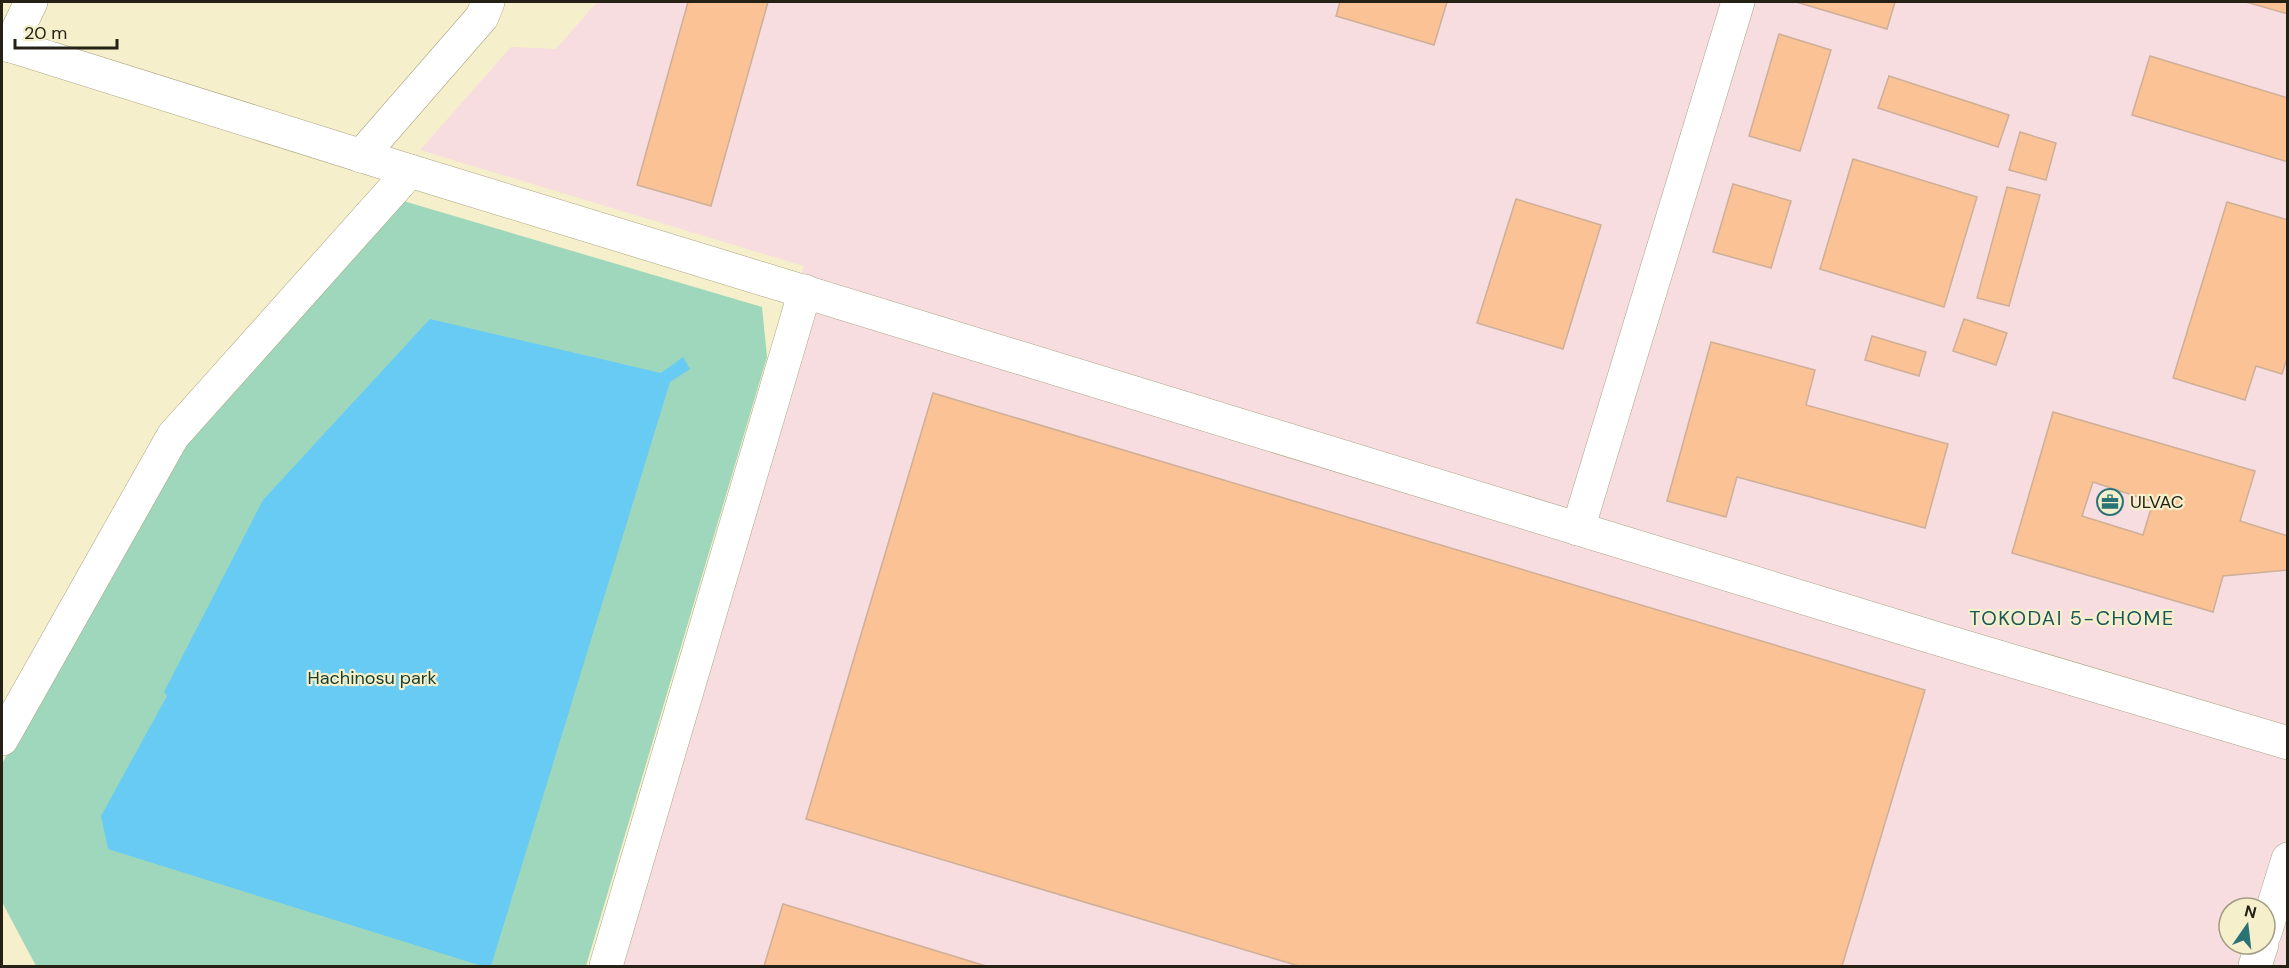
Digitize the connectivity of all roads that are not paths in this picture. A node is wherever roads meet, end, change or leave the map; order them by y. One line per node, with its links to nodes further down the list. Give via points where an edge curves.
1 (31, 2): 4 (street)
2 (488, 2): 5 (street, via 482,17)
3 (1738, 2): 8 (street)
4 (6, 44): 5 (street)
5 (361, 156): 6 (street)
6 (410, 171): 7 (street); 9 (street, via 173,436)
7 (805, 291): 8 (street); 13 (street)
8 (1578, 529): 10 (street)
9 (2, 738)
10 (2288, 744)
11 (2288, 859): 12 (street)
12 (2276, 896)
13 (606, 966)

